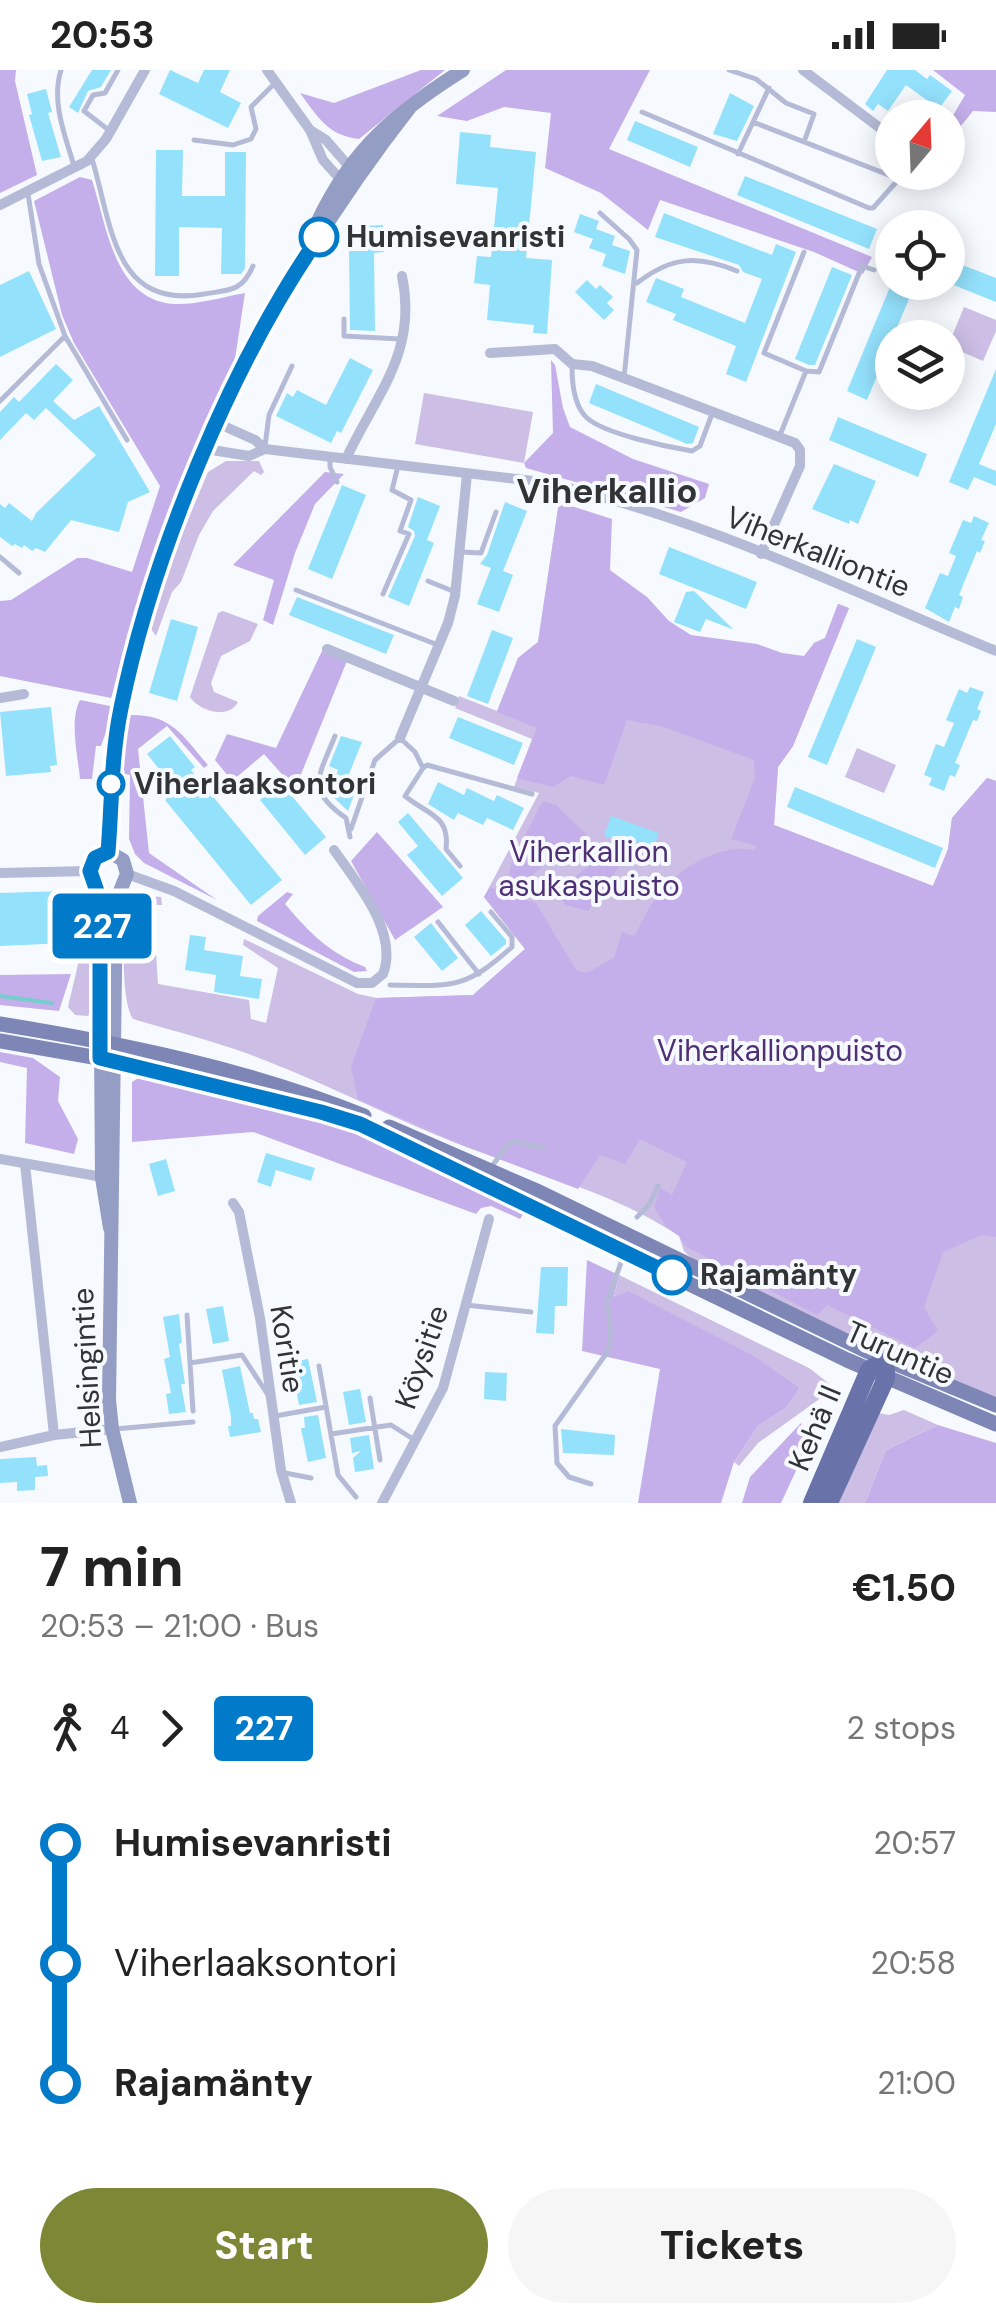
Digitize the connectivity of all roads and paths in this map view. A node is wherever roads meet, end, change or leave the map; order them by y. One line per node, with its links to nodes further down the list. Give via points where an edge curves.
1 (61, 70): 21 (lane, via 60,118)
2 (118, 70): 15 (lane, via 84,111)
3 (146, 70): 15 (street)
4 (266, 70): 8 (street)
5 (464, 70): 10 (street)
6 (729, 70): 9 (lane)
7 (802, 70): 13 (street)
8 (276, 82): 14 (street); 16 (lane, via 252,107 251,139)
9 (769, 87): 12 (lane); 17 (lane, via 814,114)
10 (411, 106): 20 (street); 23 (street)
11 (642, 112): 18 (lane)
12 (753, 122): 17 (lane); 18 (lane)
13 (875, 125)
14 (310, 130): 20 (street); 23 (street, via 316,150)
15 (110, 132): 19 (street)
16 (194, 140)
17 (804, 142): 22 (lane)
18 (738, 154): 24 (lane, via 873,208)
19 (92, 156): 21 (street); 29 (lane, via 123,262 152,291 190,296 235,289)
20 (350, 164): 23 (street)
21 (74, 169): 25 (street)
22 (875, 170)
23 (348, 180): 46 (street)
24 (889, 190)
25 (27, 191): 26 (street); 35 (lane, via 39,264)
26 (0, 205)
27 (600, 214): 33 (lane, via 637,250)
28 (804, 252): 38 (lane)
29 (253, 266)
30 (874, 270): 42 (lane, via 862,266 819,372)
31 (738, 271): 33 (lane, via 692,260 653,271)
32 (402, 276): 36 (street)
33 (635, 285): 43 (lane)
34 (344, 319): 36 (lane, via 349,338)
35 (65, 336): 44 (lane); 48 (lane)
36 (404, 340): 52 (street)
37 (490, 353): 40 (street, via 554,349)
38 (764, 354): 39 (lane); 42 (lane)
39 (755, 359)
40 (572, 364): 43 (street); 45 (lane, via 579,408 602,426 692,451)
41 (292, 366): 50 (lane, via 269,415)
42 (806, 371): 47 (lane)
43 (624, 378): 45 (street)
44 (0, 401)
45 (714, 410): 47 (street)
46 (217, 424): 49 (street); 50 (street, Viherkalliontie)
47 (780, 435): 58 (street, via 795,442 801,459)
48 (127, 440)
49 (206, 449): 50 (street, Viherkalliontie, via 249,456); 77 (street, via 130,668 114,749)
50 (265, 449): 51 (street, Viherkalliontie)
51 (330, 457): 52 (street, Viherkalliontie); 55 (lane)
52 (346, 459): 53 (street, Viherkalliontie)
53 (398, 466): 54 (street, Viherkalliontie); 64 (lane, via 392,490 411,500 400,530 409,534)
54 (466, 474): 57 (street); 58 (street, Viherkalliontie, via 577,490)
55 (336, 482)
56 (496, 512): 57 (lane, via 481,553)
57 (458, 552): 63 (street)
58 (762, 554): 67 (street, Viherkalliontie)
59 (0, 556): 60 (lane)
60 (19, 573)
61 (428, 582): 63 (lane)
62 (296, 590): 65 (lane)
63 (455, 592): 65 (street)
64 (384, 594)
65 (438, 646): 68 (street)
66 (327, 648): 68 (street)
67 (996, 651)
68 (421, 688): 71 (street); 73 (street)
69 (24, 694): 70 (street)
70 (0, 698)
71 (454, 701)
72 (334, 736): 73 (lane, via 318,786 351,833 375,760)
73 (400, 738): 74 (lane)
74 (423, 768): 75 (lane); 78 (lane, via 404,796 443,822 446,848)
75 (532, 794)
76 (334, 850): 81 (street, via 388,946 383,974 372,983 357,983 174,891)
77 (108, 852): 79 (street, via 95,858); 81 (street, via 123,860)
78 (460, 866)
79 (90, 871): 80 (street); 82 (street)
80 (0, 874)
81 (124, 880): 82 (street, via 110,890); 89 (street, via 116,901)
82 (97, 886): 89 (street)
83 (491, 912): 85 (lane, via 512,937 512,947)
84 (438, 922): 85 (lane)
85 (480, 974): 86 (lane, via 437,986)
86 (390, 985)
87 (0, 1024): 89 (main road, Turuntie)
88 (0, 1041): 89 (main road, Turuntie)
89 (108, 1051): 93 (main road, Turuntie, via 293,1089); 94 (street, Helsingintie)
90 (543, 1148): 93 (lane, via 515,1141)
91 (0, 1159): 92 (street)
92 (25, 1164): 94 (street); 117 (street)
93 (487, 1176): 99 (main road, Turuntie)
94 (108, 1178): 115 (street, Helsingintie)
95 (658, 1186): 97 (lane)
96 (233, 1203): 106 (street, Koritie, via 260,1318)
97 (637, 1217)
98 (489, 1219): 100 (street, Köysitie)
99 (628, 1244): 105 (main road, Turuntie); 123 (lane, via 607,1302 608,1351 554,1426 557,1462 568,1477)
100 (466, 1305): 101 (lane); 118 (street, Köysitie, via 443,1388)
101 (532, 1312)
102 (186, 1315): 103 (lane)
103 (190, 1363): 106 (lane, via 242,1356); 110 (lane)
104 (319, 1366): 109 (lane)
105 (880, 1369): 108 (main road, Turuntie); 113 (main road, Turuntie); 128 (highway, Kehä II); 129 (highway, Kehä II)
106 (270, 1398): 111 (street, Koritie)
107 (370, 1398): 114 (lane)
108 (996, 1405)
109 (326, 1407): 111 (lane); 116 (lane)
110 (193, 1410)
111 (272, 1416): 121 (street, Koritie)
112 (193, 1422): 115 (lane)
113 (996, 1424)
114 (375, 1428): 116 (lane); 118 (lane, via 391,1426); 120 (lane)
115 (112, 1429): 117 (street); 125 (street, Helsingintie)
116 (331, 1434): 124 (lane, via 338,1476)
117 (54, 1436): 119 (street)
118 (418, 1441): 127 (street, Köysitie)
119 (0, 1447)
120 (380, 1460)
121 (282, 1472): 122 (lane); 126 (street, Koritie)
122 (312, 1478)
123 (590, 1484)
124 (356, 1497)
125 (130, 1503)
126 (291, 1503)
127 (382, 1503)
128 (812, 1503)
129 (829, 1503)

